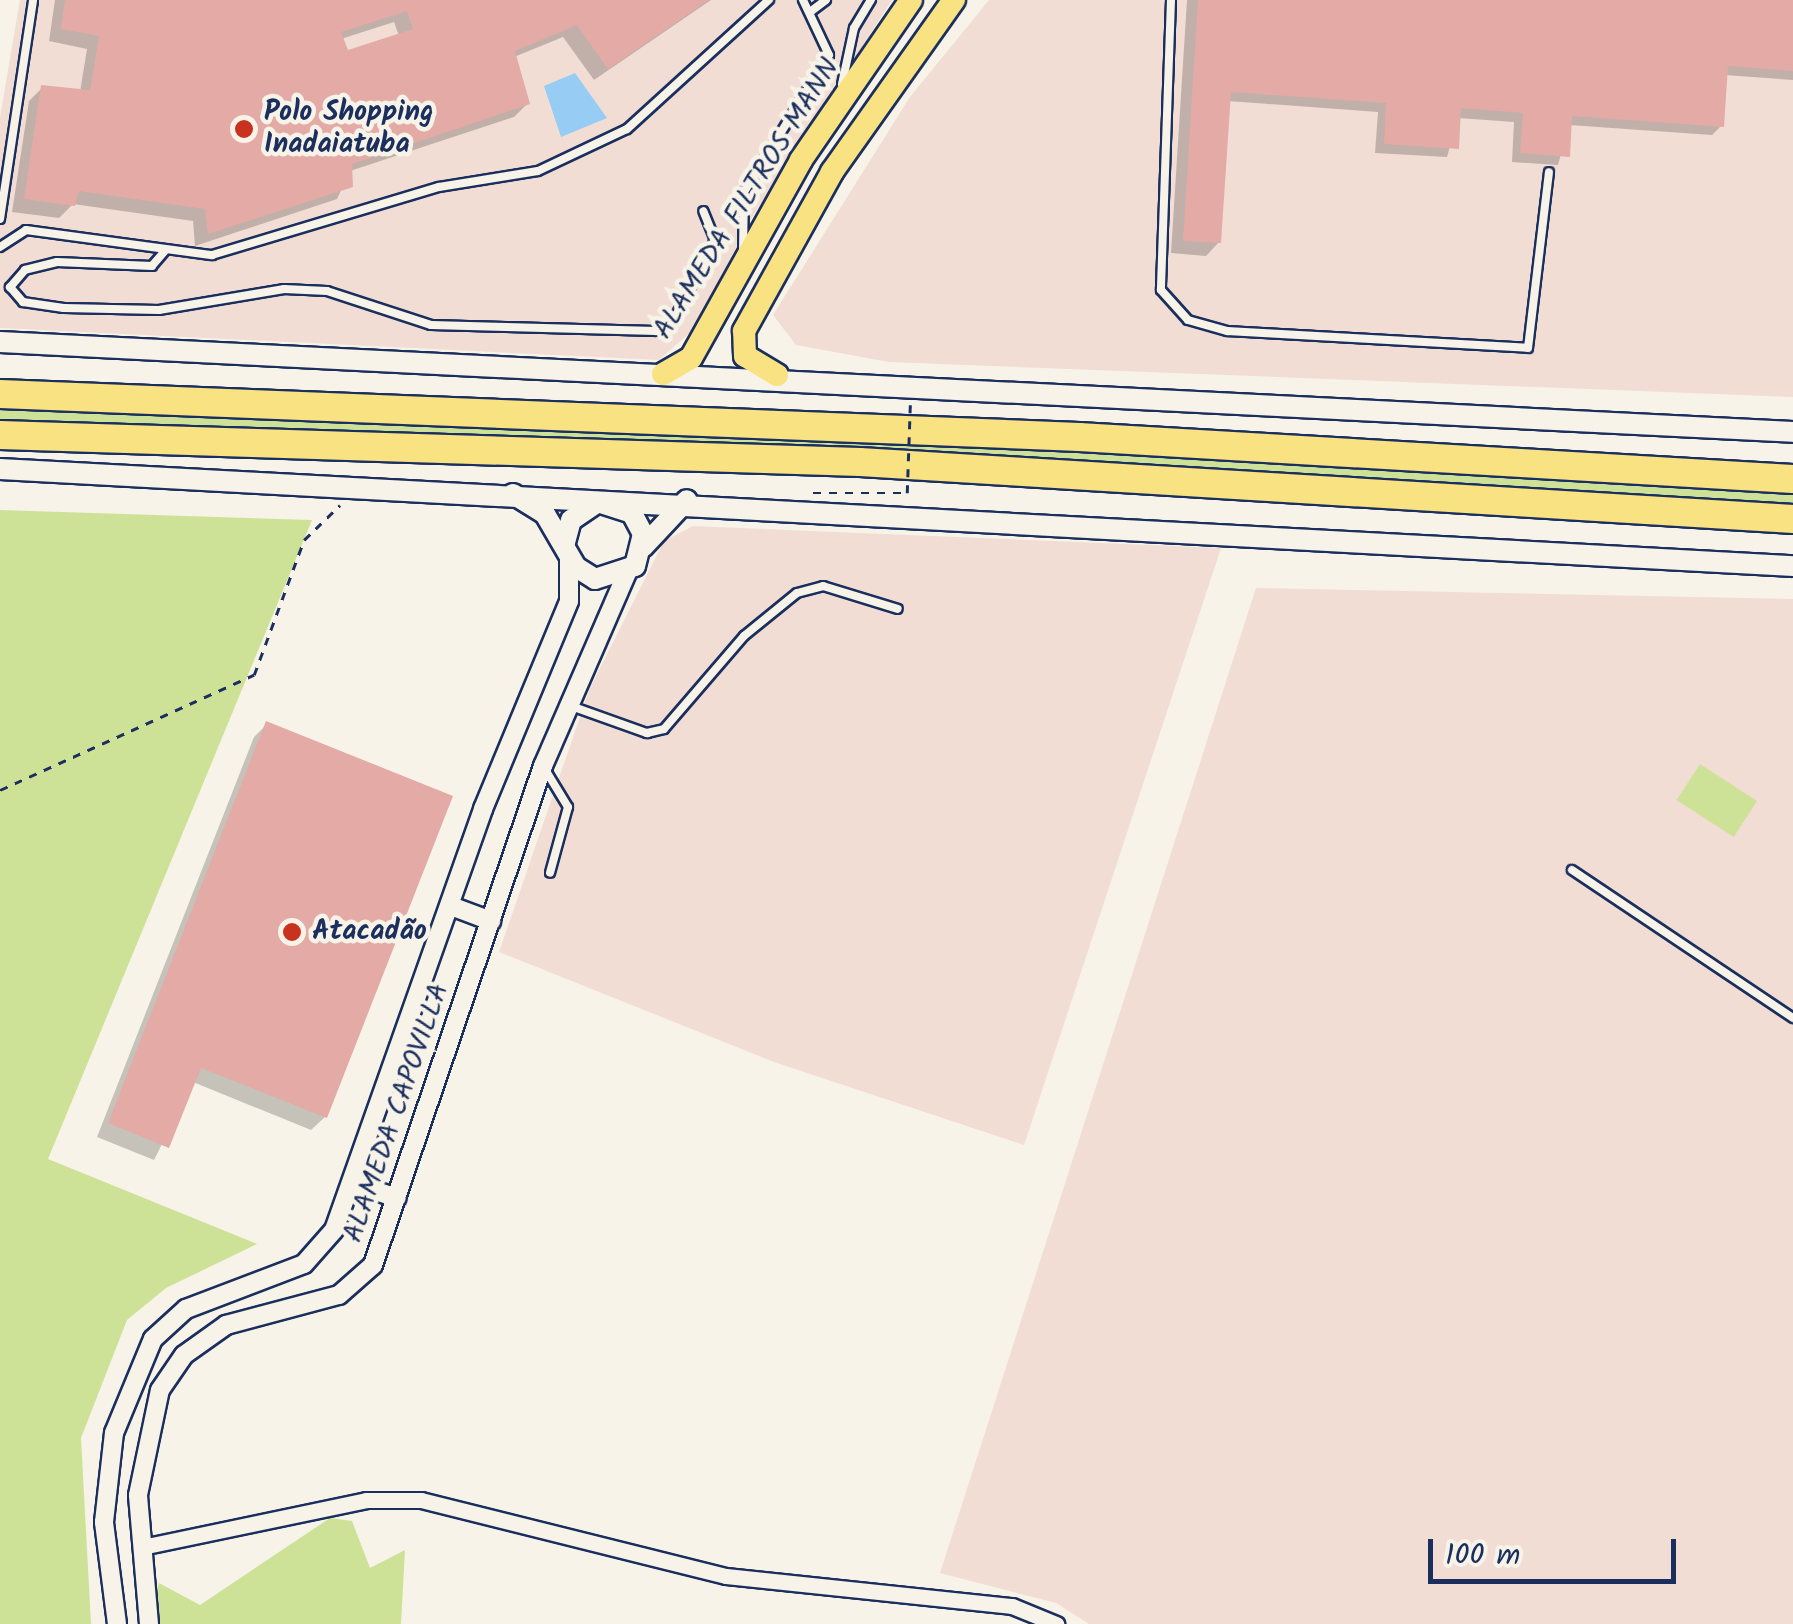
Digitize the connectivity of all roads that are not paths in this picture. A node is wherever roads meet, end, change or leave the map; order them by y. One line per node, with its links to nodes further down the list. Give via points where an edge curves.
1 (33, 0): 15 (lane)
2 (769, 0): 19 (lane, via 627,129 580,157 212,255)
3 (803, 0): 9 (lane)
4 (826, 0): 9 (lane)
5 (871, 0): 10 (lane, via 854,28)
6 (911, 0): 10 (main road, ALAMEDA FILTROS MANN)
7 (954, 0): 12 (main road, ALAMEDA FILTROS MANN)
8 (1171, 0): 13 (lane, via 1161,290 1188,320 1227,332 1528,348)
9 (810, 12): 20 (lane, via 829,54 744,192 737,237)
10 (834, 108): 11 (main road, ALAMEDA FILTROS MANN)
11 (801, 160): 12 (main road); 20 (main road, ALAMEDA FILTROS MANN)
12 (832, 172): 23 (main road, ALAMEDA FILTROS MANN, via 744,331 745,356)
13 (1549, 172)
14 (703, 211): 19 (lane, via 714,240 672,323 583,334 432,325 327,291 284,289 159,310 35,304 10,287 26,270 87,256 152,266)
15 (0, 219)
16 (0, 230): 17 (lane)
17 (7, 239): 18 (lane); 19 (lane, via 26,230)
18 (0, 247)
19 (164, 252)
20 (745, 259): 22 (main road, ALAMEDA FILTROS MANN, via 691,358)
21 (0, 342): 22 (main road)
22 (663, 374): 23 (main road)
23 (778, 376): 25 (main road)
24 (0, 394): 28 (highway, via 1079,437)
25 (1793, 432)
26 (0, 435): 32 (highway, via 860,462)
27 (0, 469): 29 (main road)
28 (1793, 479)
29 (502, 490): 31 (main road); 34 (main road, via 536,506)
30 (686, 500): 31 (main road); 33 (main road); 35 (main road)
31 (610, 502): 33 (main road, via 632,513); 34 (main road, via 578,512)
32 (1793, 520)
33 (643, 546): 36 (main road)
34 (567, 550): 36 (main road, via 595,579); 42 (street, ALAMEDA CAPOVILLA, via 569,601)
35 (1793, 566)
36 (627, 573): 38 (street, ALAMEDA CAPOVILLA)
37 (898, 609): 38 (lane, via 823,586 797,593 744,636 664,728 647,733)
38 (571, 706): 39 (street, ALAMEDA CAPOVILLA)
39 (543, 766): 41 (lane, via 568,807); 43 (street, ALAMEDA CAPOVILLA)
40 (1572, 870): 44 (lane)
41 (550, 873)
42 (451, 906): 43 (street); 45 (street, ALAMEDA CAPOVILLA)
43 (491, 921): 46 (street, ALAMEDA CAPOVILLA)
44 (1793, 1018)
45 (352, 1183): 46 (street); 47 (street, ALAMEDA CAPOVILLA, via 334,1230 304,1264 186,1309 153,1339)
46 (397, 1198): 48 (street, ALAMEDA CAPOVILLA, via 364,1276 339,1296 246,1317 202,1340 160,1390)
47 (114, 1433): 48 (street); 49 (street, ALAMEDA CAPOVILLA)
48 (145, 1438): 50 (street, ALAMEDA CAPOVILLA)
49 (106, 1534): 50 (street); 51 (street, ALAMEDA CAPOVILLA)
50 (142, 1547): 52 (street, ALAMEDA CAPOVILLA); 53 (street, via 366,1500 421,1500 726,1576 1012,1606)
51 (117, 1624)
52 (150, 1624)
53 (1056, 1624)

